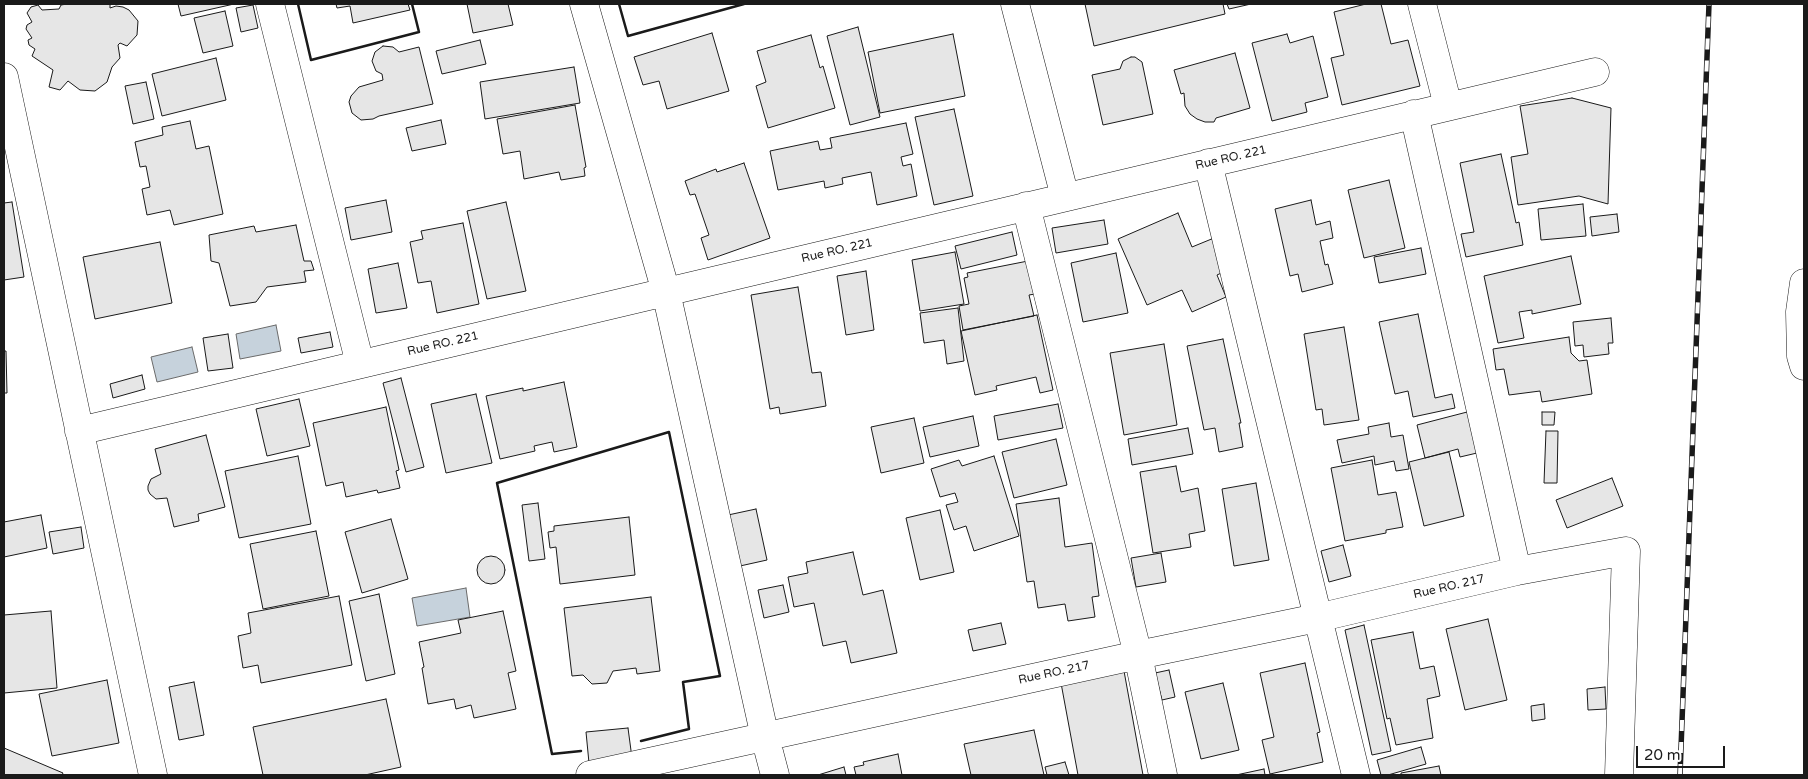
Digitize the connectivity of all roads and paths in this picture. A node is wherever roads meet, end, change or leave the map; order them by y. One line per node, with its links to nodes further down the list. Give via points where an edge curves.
1 (270, 4): 14 (street)
2 (584, 4): 13 (street)
3 (1015, 4): 10 (street)
4 (1422, 4): 7 (street)
5 (1595, 72): 7 (street, Rue RO. 221)
6 (4, 77): 16 (street)
7 (1448, 106): 8 (street, Rue RO. 221)
8 (1414, 114): 9 (street, Rue RO. 221); 17 (street)
9 (1208, 163): 10 (street, Rue RO. 221); 18 (street)
10 (1065, 197): 11 (street, Rue RO. 221)
11 (1026, 206): 13 (street, Rue RO. 221); 19 (street)
12 (1804, 283): 15 (street, via 1800,312)
13 (666, 292): 14 (street, Rue RO. 221); 20 (street)
14 (360, 364): 16 (street, Rue RO. 221)
15 (1804, 366)
16 (79, 431): 21 (street)
17 (1517, 571): 18 (street, Rue RO. 217); 26 (street, Rue RO. 217, via 1626,551)
18 (1317, 618): 19 (street, Rue RO. 217); 25 (street)
19 (1138, 655): 20 (street, Rue RO. 217); 24 (street)
20 (765, 737): 22 (street, Rue RO. 217); 23 (street)
21 (153, 775)
22 (590, 775)
23 (775, 775)
24 (1163, 775)
25 (1356, 775)
26 (1619, 775)

